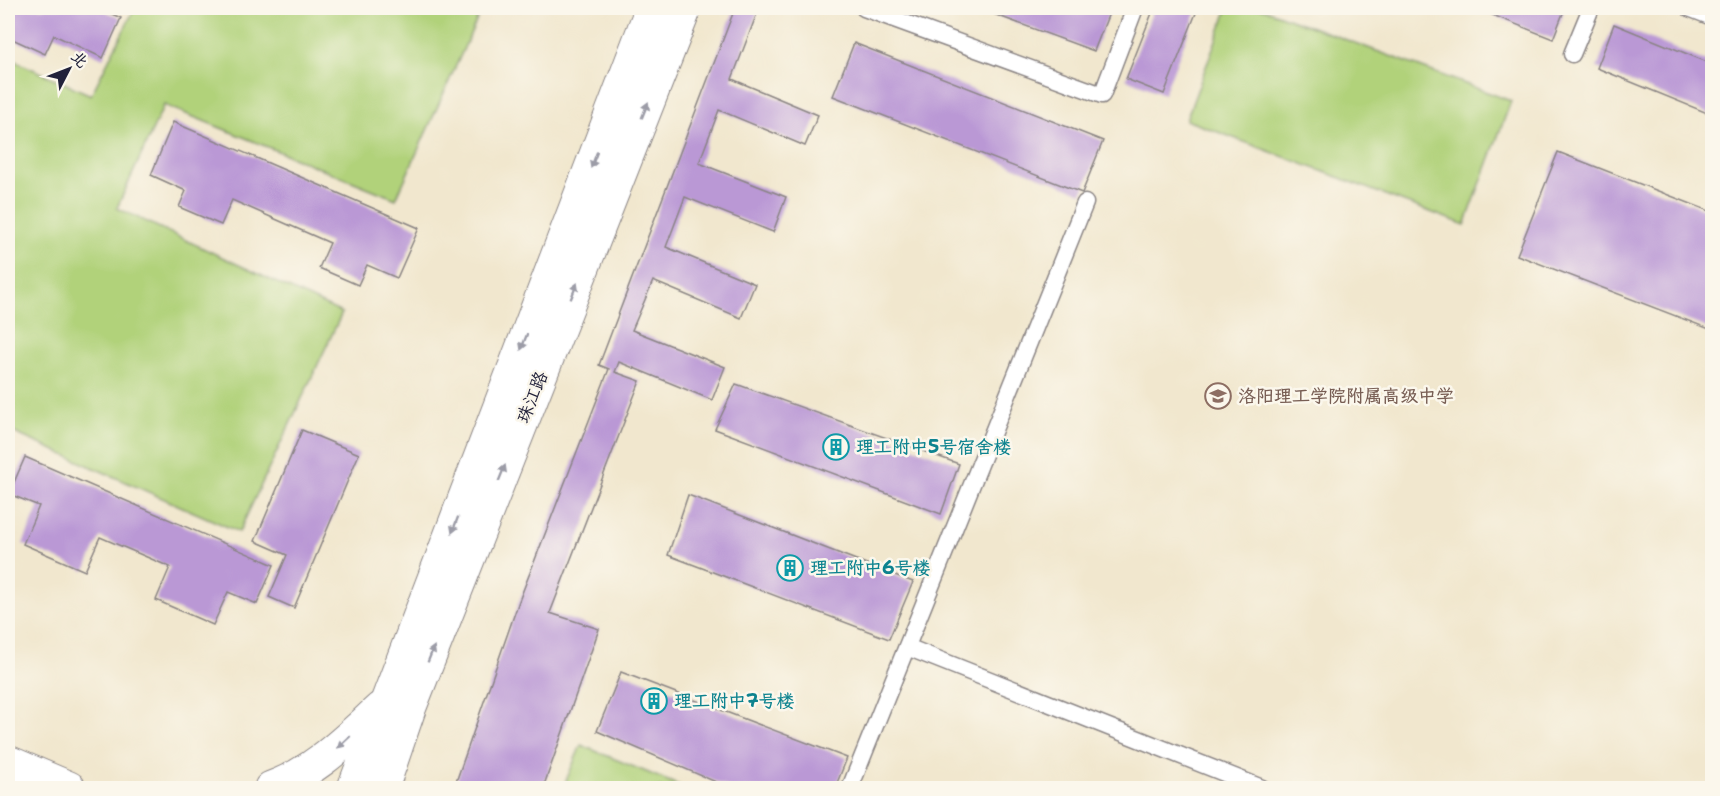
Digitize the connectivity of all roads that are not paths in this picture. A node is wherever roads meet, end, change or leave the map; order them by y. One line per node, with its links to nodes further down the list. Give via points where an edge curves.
1 (652, 8): 11 (main road, 珠江路, one-way to 11)
2 (686, 8): 11 (main road, 珠江路, one-way to 2)
3 (864, 8): 4 (lane, via 1102,95)
4 (1134, 8)
5 (1591, 8): 8 (lane)
6 (1689, 8): 7 (lane)
7 (1713, 17)
8 (1572, 54)
9 (1085, 203): 10 (lane)
10 (907, 647): 18 (lane); 19 (lane)
11 (398, 706): 14 (main road, one-way to 14); 15 (main road, 珠江路); 16 (main road, 珠江路); 17 (main road)
12 (8, 762): 13 (main road)
13 (69, 789)
14 (272, 789)
15 (354, 789)
16 (382, 789)
17 (402, 789)
18 (850, 789)
19 (1262, 789)

